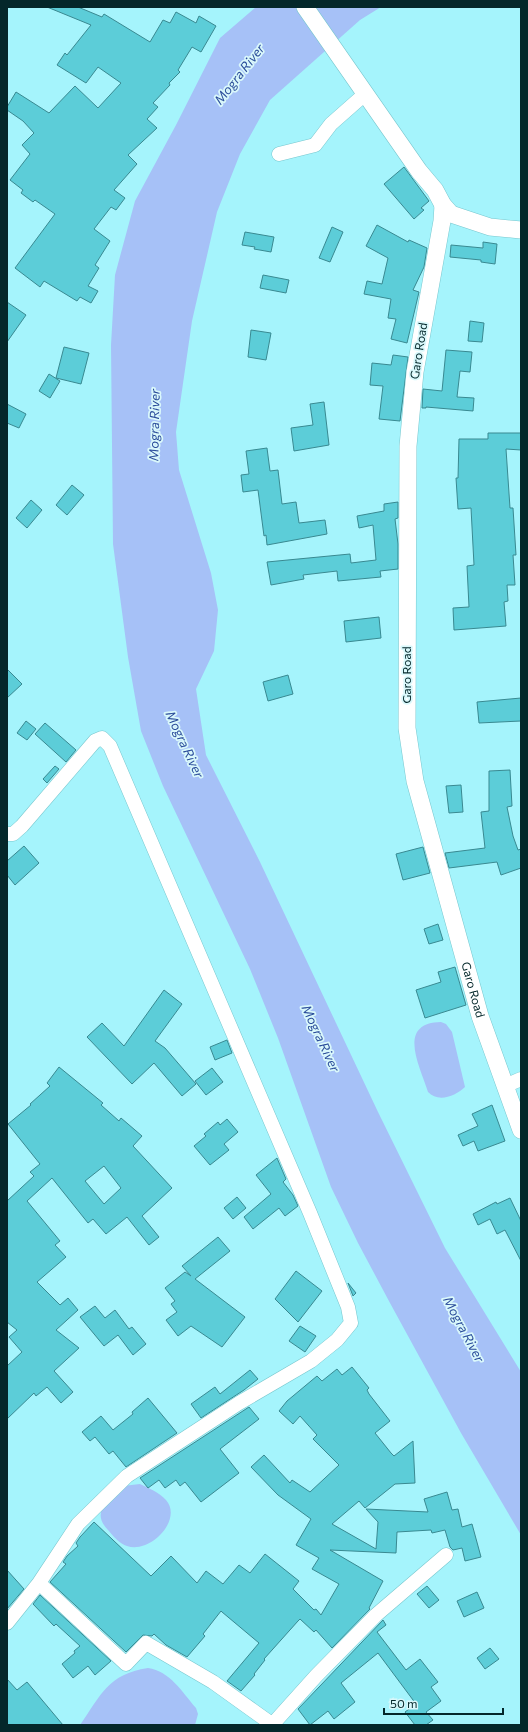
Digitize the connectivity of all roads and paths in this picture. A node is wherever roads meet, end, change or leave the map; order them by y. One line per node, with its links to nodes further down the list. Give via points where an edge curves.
1 (305, 7): 2 (street)
2 (363, 90): 3 (street, via 315,145); 4 (street)
3 (279, 154)
4 (443, 205): 5 (street, via 455,216 490,228); 8 (street, Garo Road, via 415,372 408,446 407,728 414,782 480,1016)
5 (521, 230)
6 (7, 834): 11 (street, via 13,834 22,826 95,741 102,738 110,746 310,1213 348,1307 351,1323 337,1340 311,1361 238,1403 127,1476 78,1524)
7 (521, 1079): 8 (street)
8 (505, 1086): 9 (street, Garo Road)
9 (521, 1130)
10 (446, 1555): 13 (street, via 376,1615 316,1676)
11 (39, 1583): 12 (street); 13 (street, via 126,1664 146,1643 213,1682)
12 (7, 1623)
13 (273, 1725)

